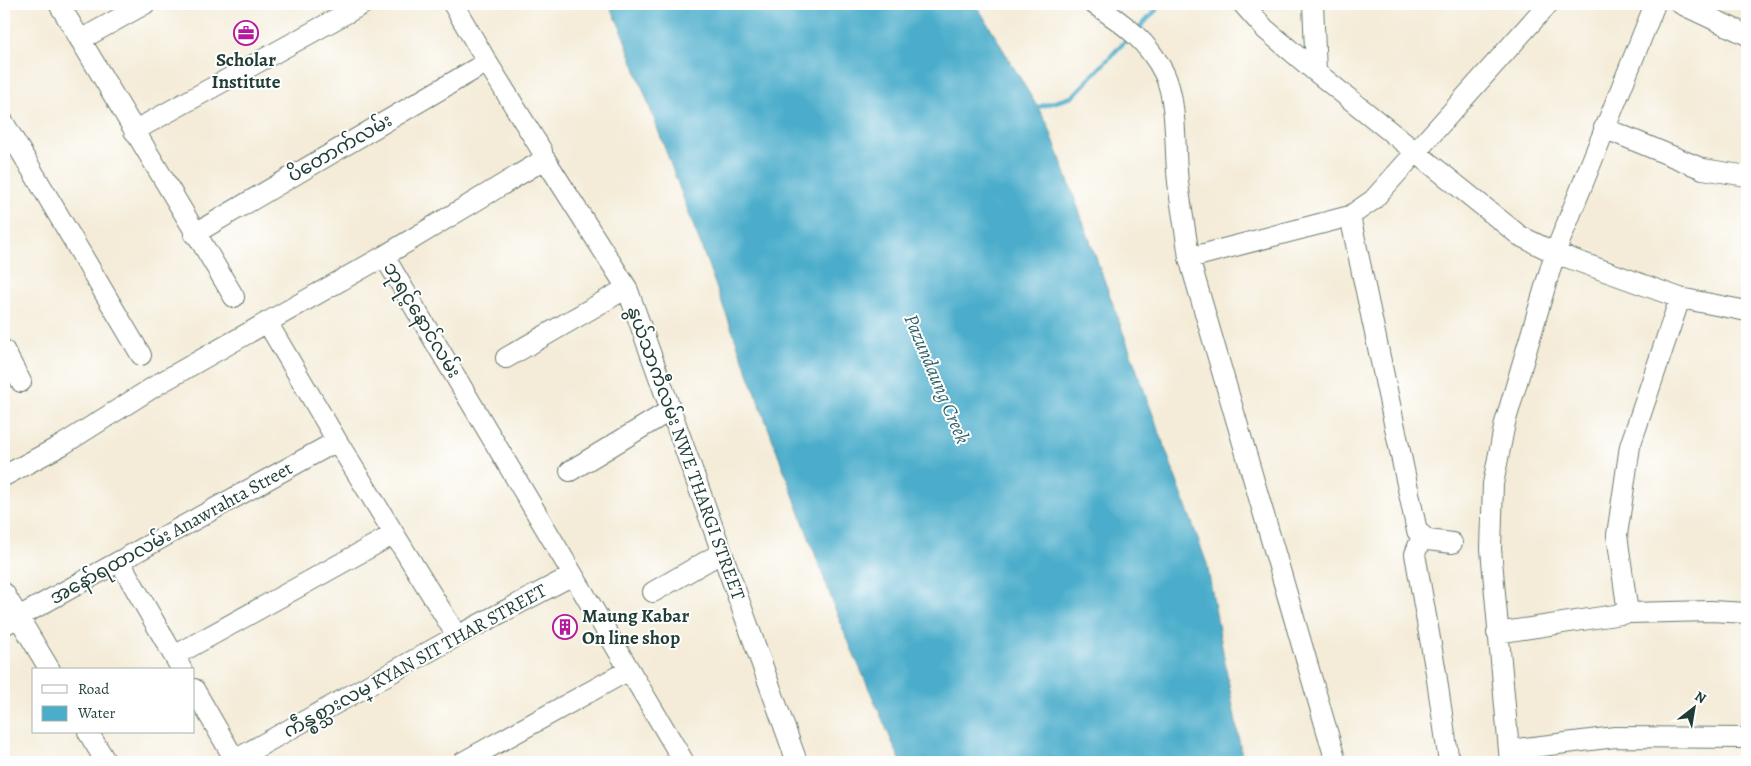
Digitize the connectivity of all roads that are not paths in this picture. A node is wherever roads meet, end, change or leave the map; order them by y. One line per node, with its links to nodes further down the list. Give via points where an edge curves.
1 (59, 4): 12 (street)
2 (145, 4): 12 (street)
3 (363, 4): 17 (street)
4 (453, 4): 13 (street, နွယ်သာကီလမ်း NWE THARGI STREET)
5 (1094, 4): 25 (street, via 1133,32 1165,74 1171,99 1178,183)
6 (1243, 4): 14 (street, via 1265,29)
7 (1313, 4): 14 (street)
8 (1548, 4): 18 (street)
9 (1655, 4): 16 (street)
10 (1681, 4): 11 (street)
11 (1747, 35)
12 (80, 40): 17 (street)
13 (486, 62): 19 (street, နွယ်သာကီလမ်း NWE THARGI STREET); 22 (street, ပိတောက်လမ်း)
14 (1316, 72): 18 (street)
15 (4, 123): 32 (street)
16 (1604, 128): 20 (street, via 1703,169); 23 (street)
17 (134, 131): 22 (street)
18 (1416, 153): 21 (street, via 1373,200); 23 (street, via 1520,236)
19 (544, 155): 24 (street); 26 (street, နွယ်သာကီလမ်း NWE THARGI STREET)
20 (1747, 176)
21 (1350, 216): 25 (street); 40 (street, via 1417,531)
22 (194, 234): 27 (street)
23 (1555, 253): 28 (street); 50 (street, via 1506,422 1493,484 1491,548)
24 (384, 256): 30 (street, ဘုရင့်နောင်လမ်း); 44 (street, ဘုရင့်နောင်လမ်း)
25 (1190, 258): 64 (street)
26 (627, 288): 33 (street); 35 (street, နွယ်သာကီလမ်း NWE THARGI STREET)
27 (234, 297)
28 (1680, 298): 29 (street); 47 (street, via 1630,446 1617,535)
29 (1747, 311)
30 (267, 322): 36 (street); 38 (street, ဘုရင့်နောင်လမ်း, via 160,383 62,445)
31 (4, 350): 34 (street)
32 (141, 356)
33 (506, 358)
34 (21, 382)
35 (669, 412): 37 (street); 42 (street, နွယ်သာကီလမ်း NWE THARGI STREET)
36 (337, 441): 39 (street); 43 (street, အနော်ရထာလမ်း Anawrahta Street)
37 (570, 471)
38 (4, 476)
39 (394, 534): 51 (street); 52 (street)
40 (1422, 536): 41 (street, via 1428,540); 65 (street, via 1416,546 1416,566)
41 (1452, 543)
42 (721, 553): 45 (street); 63 (street, နွယ်သာကီလမ်း NWE THARGI STREET)
43 (120, 562): 49 (street, အနော်ရထာလမ်း Anawrahta Street); 52 (street)
44 (573, 576): 51 (street, ကဵန္စစ္သားလမ္ KYAN SIT THAR STREET); 54 (street, ဘုရင့်နောင်လမ်း)
45 (652, 592)
46 (4, 593): 49 (street)
47 (1628, 613): 48 (street); 50 (street)
48 (1747, 613)
49 (11, 621): 53 (street)
50 (1497, 633): 58 (street)
51 (458, 636): 59 (street, ကဵန္စစ္သားလမ္ KYAN SIT THAR STREET)
52 (178, 663)
53 (48, 668)
54 (629, 670): 61 (street); 62 (street, ဘုရင့်နောင်လမ်း)
55 (195, 691): 59 (street)
56 (89, 734): 60 (street)
57 (1747, 738): 58 (street, via 1614,737)
58 (1509, 756)
59 (233, 761)
60 (106, 762)
61 (464, 762)
62 (684, 762)
63 (797, 762)
64 (1336, 762)
65 (1449, 762)

